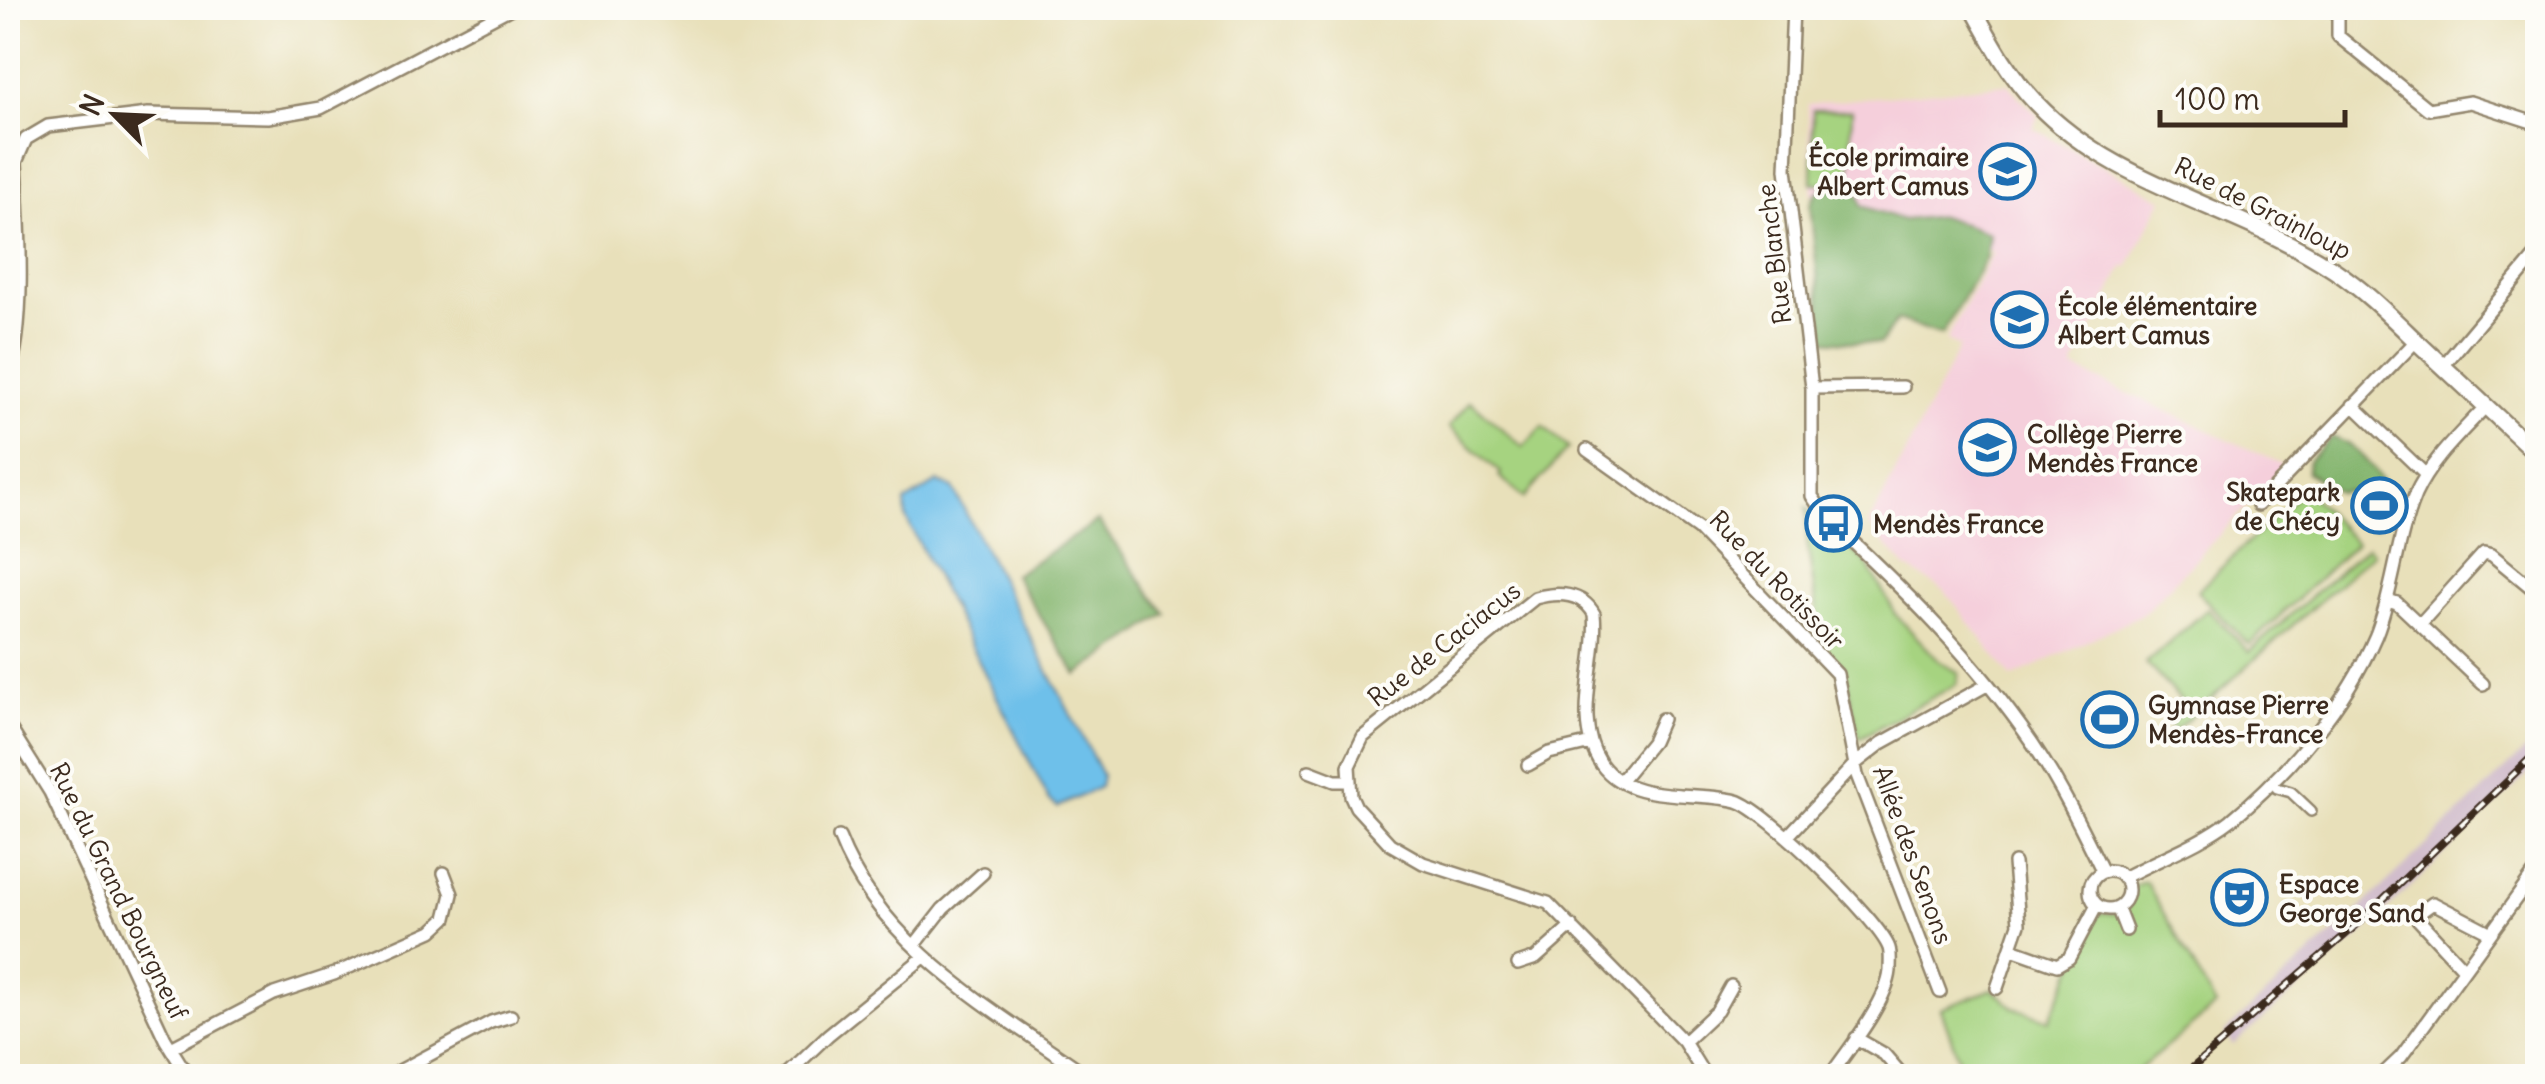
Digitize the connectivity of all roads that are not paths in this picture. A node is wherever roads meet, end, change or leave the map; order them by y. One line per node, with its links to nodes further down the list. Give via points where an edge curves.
1 (511, 8): 5 (street)
2 (1793, 8): 12 (street, Rue Blanche, via 1786,169)
3 (1973, 8): 8 (street, Rue de Grainloup, via 2014,77 2069,132 2322,262)
4 (2338, 8): 6 (street, via 2338,36 2428,109 2474,103)
5 (490, 12): 10 (street, via 321,108 268,117 148,114 48,126 31,134 16,162 16,334)
6 (2538, 124)
7 (2538, 253): 9 (street)
8 (2416, 340): 9 (street, Rue de Grainloup); 13 (street)
9 (2443, 366): 14 (street, Rue de Grainloup)
10 (8, 377)
11 (1903, 386): 12 (street)
12 (1812, 388): 23 (street, Rue Blanche, via 1815,506 1904,591)
13 (2353, 405): 17 (street); 18 (street)
14 (2486, 406): 16 (street, Rue de Grainloup); 17 (street)
15 (1586, 450): 27 (street, Rue du Rotissoir, via 1698,529 1837,674)
16 (2538, 455)
17 (2426, 475): 20 (street, via 2408,514)
18 (2258, 505)
19 (2538, 593): 21 (street, via 2484,553)
20 (2388, 600): 21 (street); 41 (street, via 2344,694 2271,782 2229,821)
21 (2420, 624): 22 (street)
22 (2483, 684)
23 (1987, 686): 27 (street, Allée des Senons); 38 (street, via 2034,746)
24 (1662, 719): 30 (street)
25 (8, 725): 58 (street, Rue du Grand Bourgneuf, via 50,792)
26 (1590, 743): 28 (street); 30 (street); 31 (street, Rue de Caciacus, via 1594,614 1580,598 1548,595 1522,607 1364,737 1351,758)
27 (1856, 764): 34 (street); 54 (street, Allée des Senons)
28 (1528, 765)
29 (1309, 771): 31 (street)
30 (1621, 780): 34 (street, via 1656,792 1750,805)
31 (1348, 781): 44 (street, via 1356,807 1403,854 1534,896)
32 (2277, 788): 33 (street)
33 (2311, 811)
34 (1788, 836): 56 (street, via 1873,922 1890,950 1890,976)
35 (838, 837): 47 (street, via 880,912)
36 (2014, 862): 48 (street, via 2019,917)
37 (2538, 868): 46 (street)
38 (2102, 872): 41 (street); 43 (street, via 2090,890)
39 (444, 873): 58 (street, via 452,894 446,918 432,931 274,994)
40 (983, 873): 47 (street)
41 (2123, 878): 42 (street, via 2126,896)
42 (2117, 907): 43 (street); 45 (street)
43 (2094, 911): 48 (street, via 2068,958 2057,965)
44 (1572, 926): 50 (street, via 1536,958); 57 (street)
45 (2126, 930)
46 (2491, 933): 51 (street); 51 (street, via 2433,902 2416,916)
47 (914, 946): 49 (street)
48 (2012, 949): 53 (street)
49 (924, 957): 61 (street); 62 (street)
50 (1518, 964)
51 (2464, 969): 66 (street)
52 (1731, 986): 57 (street)
53 (1996, 988)
54 (1940, 992)
55 (511, 1016): 60 (street)
56 (1856, 1038): 64 (street); 65 (street, via 1884,1054)
57 (1684, 1042): 63 (street)
58 (171, 1048): 59 (street, Rue du Grand Bourgneuf)
59 (188, 1076)
60 (390, 1076)
61 (785, 1076)
62 (1088, 1076)
63 (1705, 1076)
64 (1830, 1076)
65 (1902, 1076)
66 (2381, 1076)

